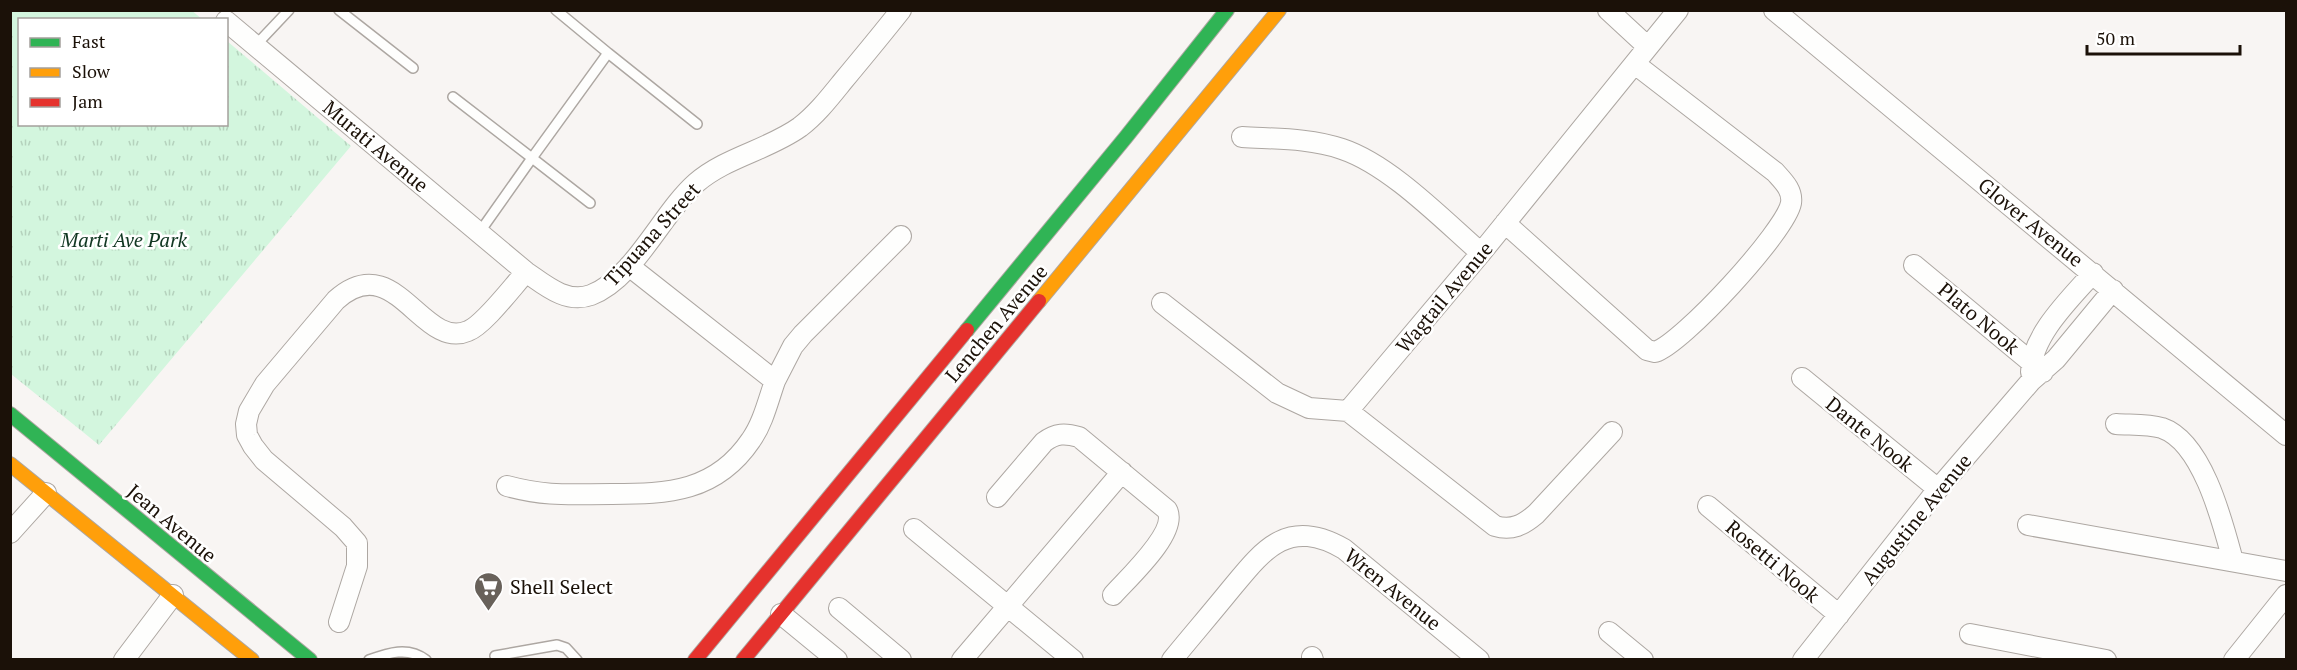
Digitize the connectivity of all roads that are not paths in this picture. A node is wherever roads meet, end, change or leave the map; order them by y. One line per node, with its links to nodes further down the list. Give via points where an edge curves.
1 (289, 10): 11 (lane)
2 (339, 10): 15 (lane)
3 (556, 10): 13 (lane)
4 (901, 10): 26 (street, Tipuana Street, via 816,113 782,138 707,174 685,194)
5 (1227, 10): 71 (main road, Lenchen Avenue)
6 (1279, 10): 57 (main road, Lenchen Avenue)
7 (1608, 10): 12 (street)
8 (1678, 10): 12 (street, Wagtail Avenue)
9 (1774, 10): 28 (street, Glover Avenue)
10 (228, 22): 11 (street, Murati Avenue)
11 (256, 45): 22 (street, Murati Avenue)
12 (1648, 47): 14 (street, Wagtail Avenue)
13 (608, 53): 17 (lane); 19 (lane)
14 (1635, 64): 21 (street, Wagtail Avenue); 21 (street, via 1786,184 1791,194 1788,212 1767,244 1684,332 1655,352 1647,350)
15 (413, 68)
16 (453, 97): 19 (lane)
17 (697, 124)
18 (1242, 137): 24 (street, via 1310,141 1357,154 1404,186)
19 (532, 158): 20 (lane); 22 (lane)
20 (590, 203)
21 (1505, 223): 24 (street, Wagtail Avenue)
22 (479, 233): 27 (street, Murati Avenue)
23 (901, 236): 33 (street, via 803,334)
24 (1481, 252): 34 (street, Wagtail Avenue)
25 (1914, 265): 31 (street, Plato Nook)
26 (629, 266): 27 (street, Tipuana Street, via 606,287 590,296 574,298 558,293); 33 (street)
27 (525, 272): 59 (street, via 480,323 459,333 437,327 380,286 356,285 336,300 265,384 249,411 247,435 253,446 357,543 357,566)
28 (2093, 273): 29 (street, Glover Avenue); 31 (street, Augustine Avenue, via 2040,339)
29 (2113, 290): 31 (street, Augustine Avenue); 38 (street, Glover Avenue)
30 (1162, 303): 34 (street, via 1277,393 1309,408)
31 (2035, 372): 42 (street, Augustine Avenue)
32 (1802, 378): 42 (street, Dante Nook)
33 (776, 381): 41 (street, via 752,439 725,470 709,480 662,493 637,494 544,495)
34 (1348, 411): 37 (street, via 1495,526 1504,528 1524,524 1536,514)
35 (10, 414): 55 (main road, Jean Avenue)
36 (2116, 424): 49 (street, via 2164,429 2188,449 2217,508)
37 (1612, 432)
38 (2286, 435)
39 (10, 464): 43 (main road)
40 (1122, 472): 44 (street, via 1079,437 1061,434 1044,442); 52 (street, via 1167,510 1170,520 1157,544); 54 (street)
41 (507, 486)
42 (1938, 489): 58 (street, Augustine Avenue)
43 (46, 493): 48 (street); 51 (main road)
44 (998, 497)
45 (1708, 506): 58 (street, Rosetti Nook)
46 (2028, 525): 49 (street)
47 (914, 529): 54 (street)
48 (10, 533)
49 (2233, 561): 50 (street)
50 (2286, 571)
51 (173, 595): 65 (street); 66 (main road)
52 (1113, 595)
53 (2286, 595): 82 (street)
54 (1008, 605): 75 (street); 76 (street)
55 (243, 607): 62 (main road); 67 (main road, Jean Avenue)
56 (838, 608): 74 (street)
57 (781, 614): 72 (main road, Lenchen Avenue); 73 (street)
58 (1839, 615): 80 (street, Augustine Avenue)
59 (339, 622)
60 (1609, 632): 79 (street)
61 (1970, 634): 81 (street)
62 (271, 646)
63 (394, 656): 68 (lane); 69 (lane, via 408,652)
64 (495, 656): 70 (lane, via 557,645)
65 (124, 660)
66 (252, 660)
67 (310, 660)
68 (369, 660)
69 (426, 660)
70 (577, 660)
71 (695, 660)
72 (743, 660)
73 (837, 660)
74 (901, 660)
75 (962, 660)
76 (1073, 660)
77 (1172, 660): 78 (street, Wren Avenue, via 1266,549 1291,537 1309,536 1327,539 1344,549)
78 (1479, 660)
79 (1643, 660)
80 (1803, 660)
81 (2106, 660)
82 (2234, 660)

